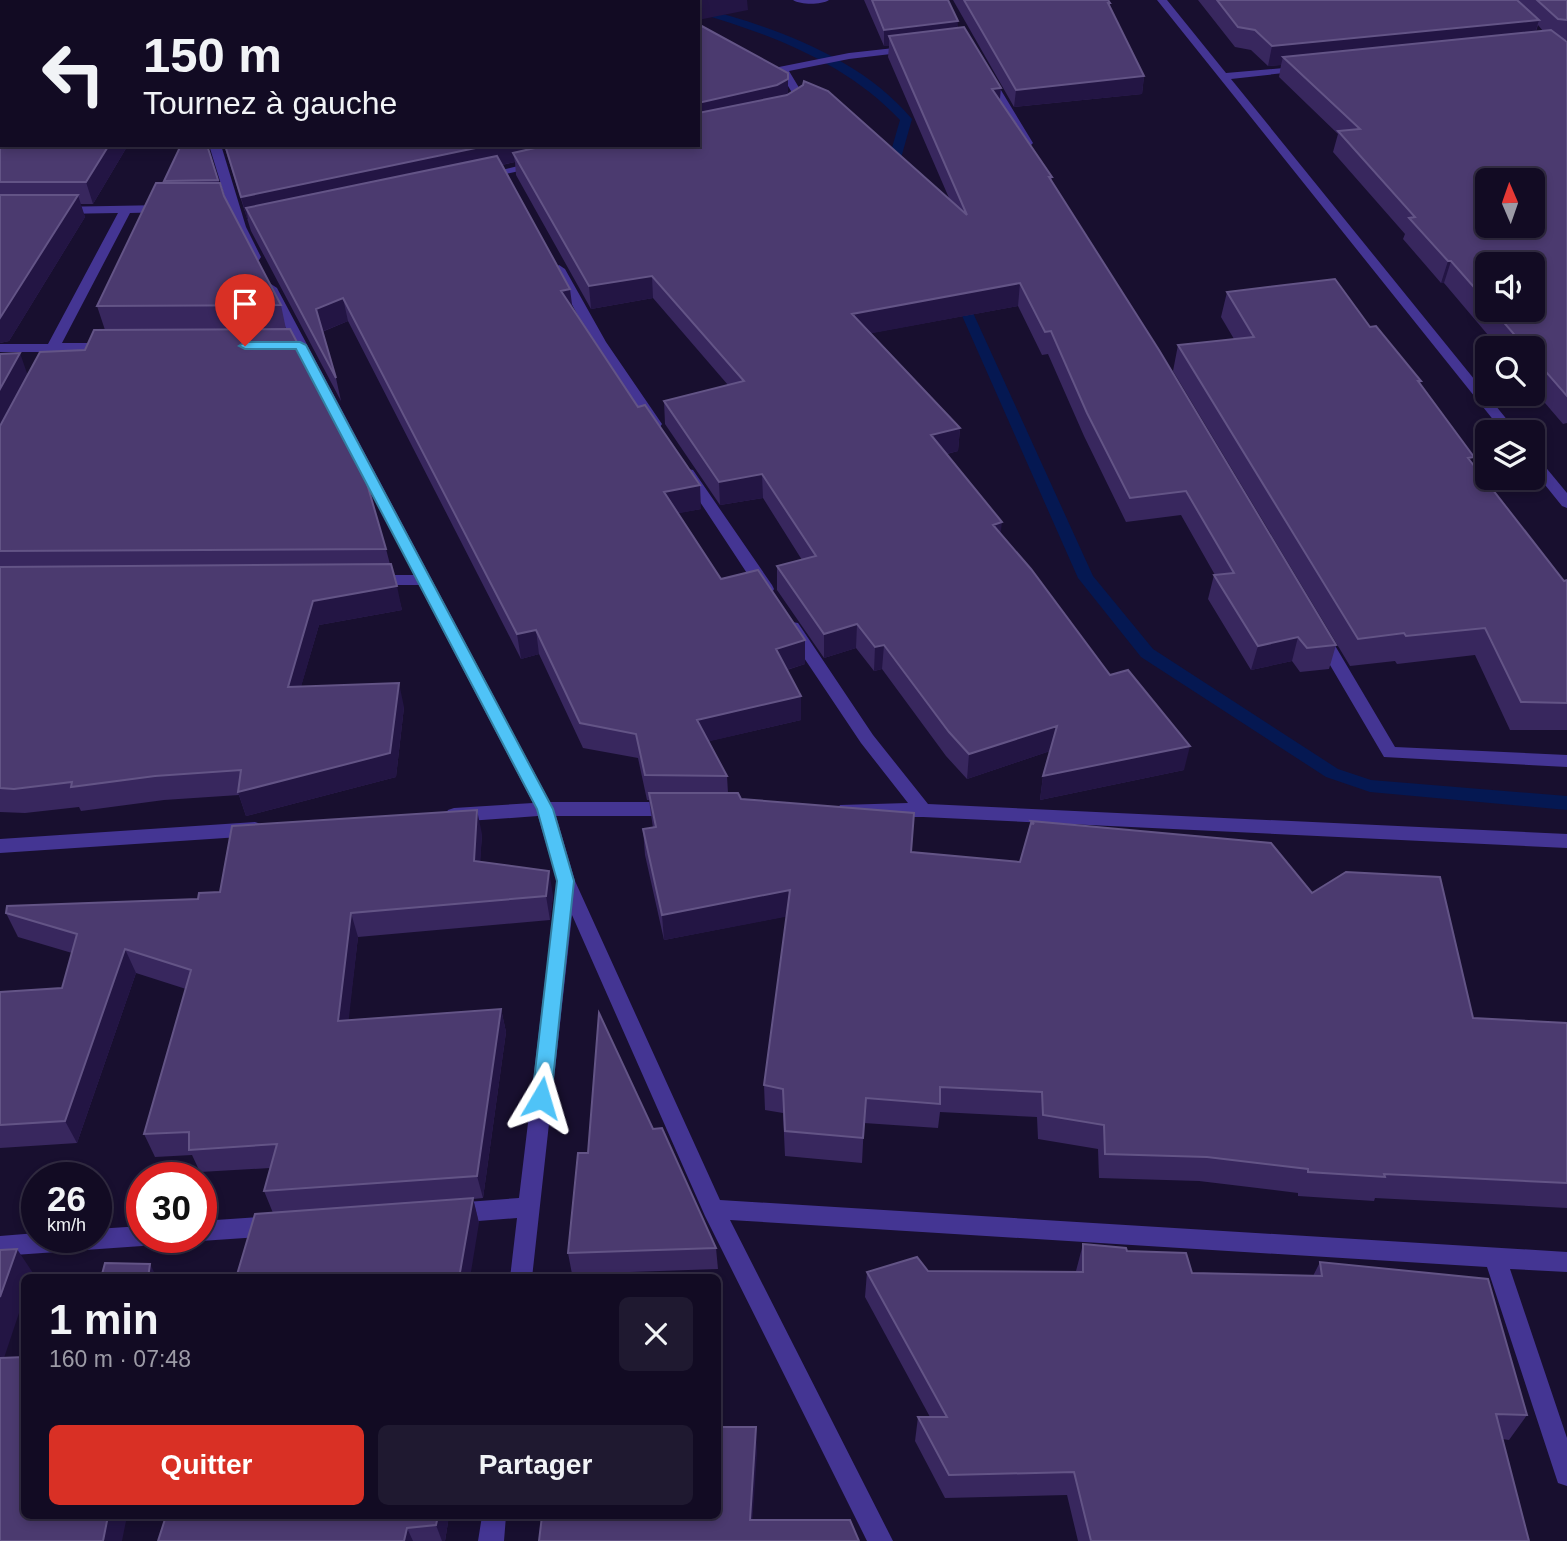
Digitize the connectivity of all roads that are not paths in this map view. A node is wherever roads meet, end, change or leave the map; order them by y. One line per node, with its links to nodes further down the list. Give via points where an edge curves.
1 (798, 0): 2 (street)
2 (824, 0)
3 (1163, 0): 7 (street)
4 (928, 47): 8 (street, via 783,69 797,102)
5 (981, 66): 10 (street)
6 (1319, 66): 7 (street)
7 (1225, 76): 21 (street)
8 (770, 114)
9 (215, 147): 27 (street, via 228,209 247,225 293,345)
10 (1038, 160)
11 (545, 163): 12 (street, via 508,178)
12 (465, 180)
13 (126, 209): 14 (street); 15 (street); 19 (street)
14 (180, 209)
15 (42, 210)
16 (552, 257): 22 (street, via 600,342)
17 (122, 347): 19 (street)
18 (0, 348): 19 (street)
19 (53, 348): 20 (street)
20 (41, 370)
21 (1500, 420)
22 (661, 433)
23 (676, 456): 33 (street, via 867,739)
24 (1545, 476): 25 (street)
25 (1567, 503)
26 (355, 580): 27 (street)
27 (424, 580): 30 (street)
28 (1313, 622): 29 (street, via 1391,753)
29 (1567, 761)
30 (545, 809): 31 (street); 34 (street); 38 (street)
31 (699, 809)
32 (825, 810): 33 (street)
33 (923, 810): 36 (street)
34 (436, 816)
35 (272, 828): 37 (street)
36 (1567, 841)
37 (0, 846)
38 (565, 881): 39 (street); 40 (street)
39 (529, 1207): 41 (street); 48 (street)
40 (713, 1209): 46 (street); 52 (street)
41 (433, 1214)
42 (297, 1224): 43 (street)
43 (217, 1230)
44 (126, 1237): 45 (street)
45 (0, 1246)
46 (1495, 1258): 47 (street); 49 (street)
47 (1567, 1262)
48 (521, 1274)
49 (1567, 1474)
50 (494, 1519): 51 (street)
51 (491, 1541)
52 (880, 1541)

